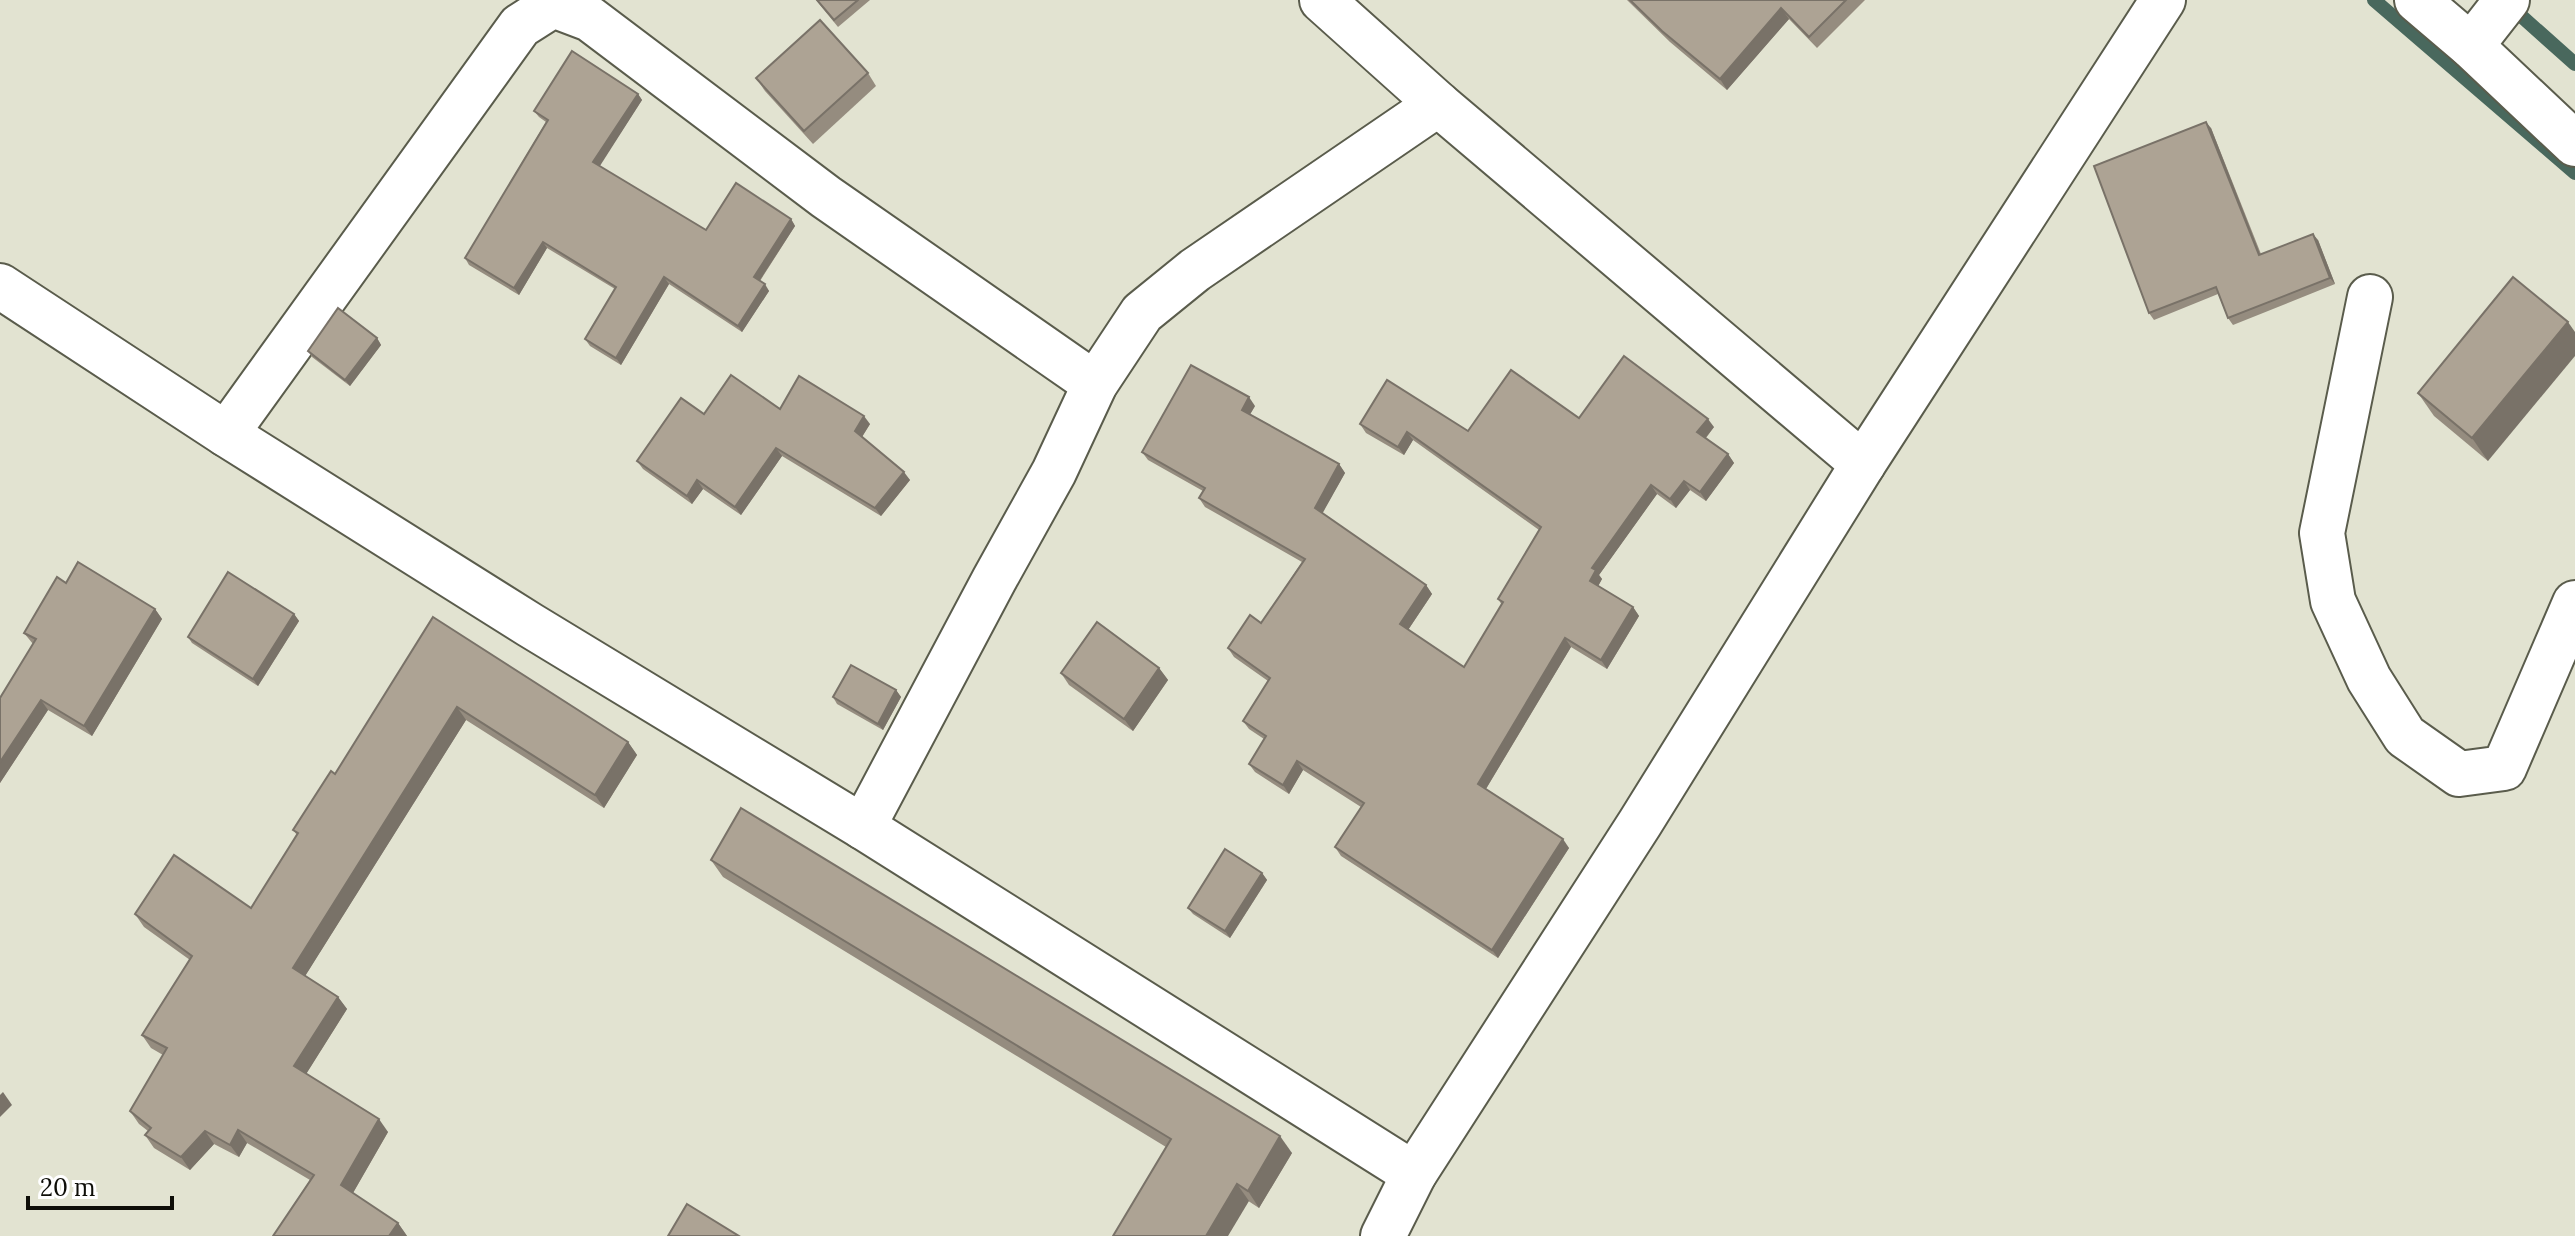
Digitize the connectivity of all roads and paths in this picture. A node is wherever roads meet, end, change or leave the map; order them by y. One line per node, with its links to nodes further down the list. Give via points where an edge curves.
1 (1322, 0): 6 (street)
2 (2163, 0): 12 (street)
3 (2417, 0): 5 (street)
4 (2507, 0): 5 (street)
5 (2471, 46): 7 (street)
6 (1438, 104): 10 (street, via 1195,270 1142,313); 12 (street)
7 (2575, 144)
8 (0, 286): 11 (street)
9 (2370, 297): 13 (street, via 2322,533 2333,601 2369,679 2405,736 2459,774 2504,768)
10 (1095, 384): 11 (street, via 826,197 590,19 553,5 520,26); 14 (street, via 1054,472)
11 (226, 434): 14 (street)
12 (1863, 464): 15 (street)
13 (2575, 603)
14 (863, 827): 15 (street)
15 (1414, 1174): 16 (street)
16 (1383, 1236)

